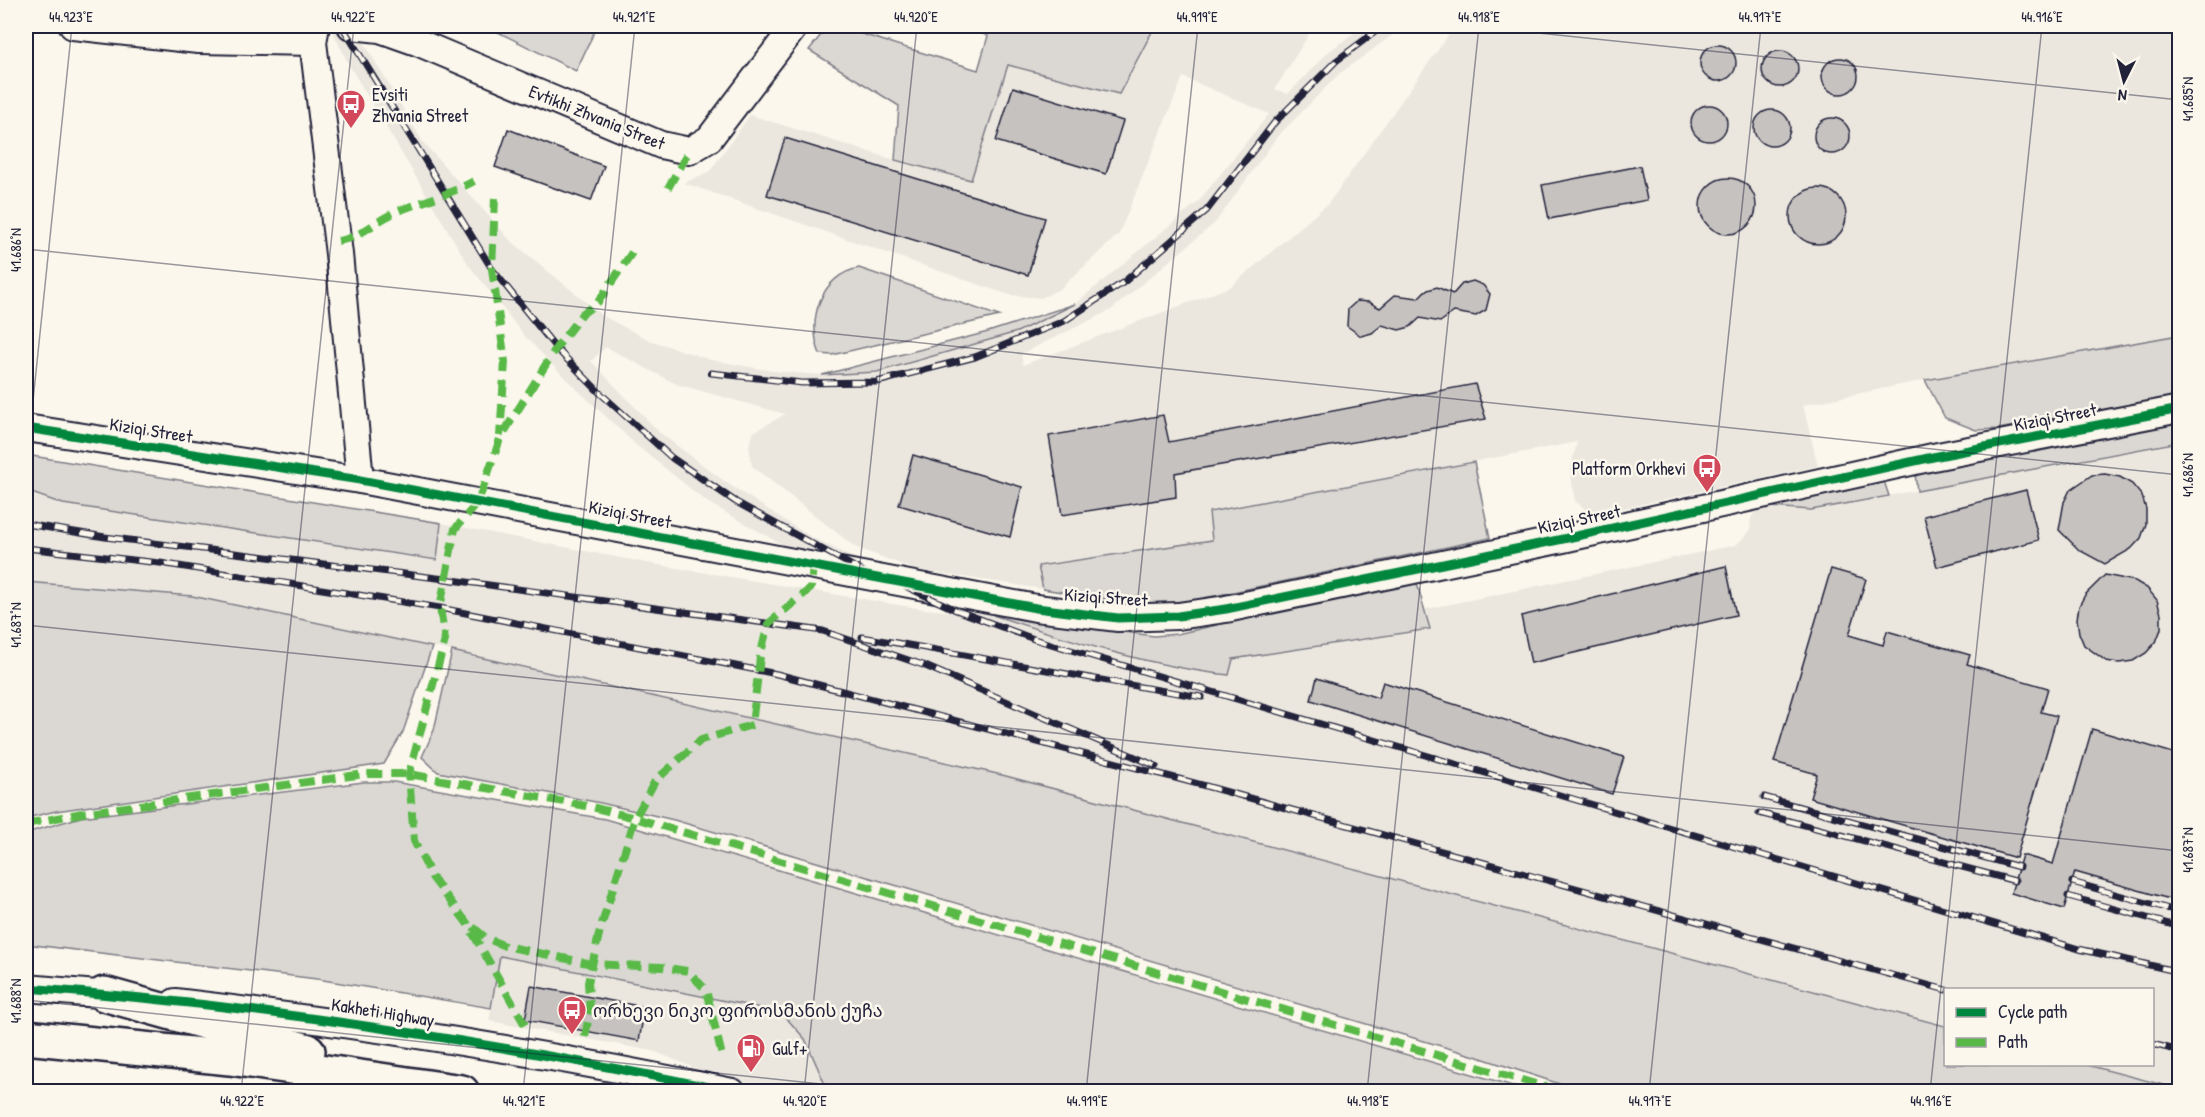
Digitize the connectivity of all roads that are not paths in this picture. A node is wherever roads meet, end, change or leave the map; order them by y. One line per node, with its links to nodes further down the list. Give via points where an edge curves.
1 (73, 26): 5 (street, via 198,40)
2 (339, 26): 5 (street)
3 (351, 26): 4 (street, Evtikhi Zhvania Street, via 380,29 417,42 661,145 689,151 709,139)
4 (795, 26)
5 (314, 34): 8 (street)
6 (2180, 409): 8 (street, Kiziqi Street, via 1934,457 1238,607 1178,616 1118,618 1036,608)
7 (26, 428): 8 (street, Kiziqi Street)
8 (360, 480)
9 (26, 974): 11 (street)
10 (26, 988): 11 (street, Kakheti Highway)
11 (93, 993): 13 (highway); 14 (street, Kakheti Highway, via 382,1029 608,1066)
12 (26, 1037): 13 (highway, via 230,1058)
13 (448, 1089)
14 (732, 1092)

